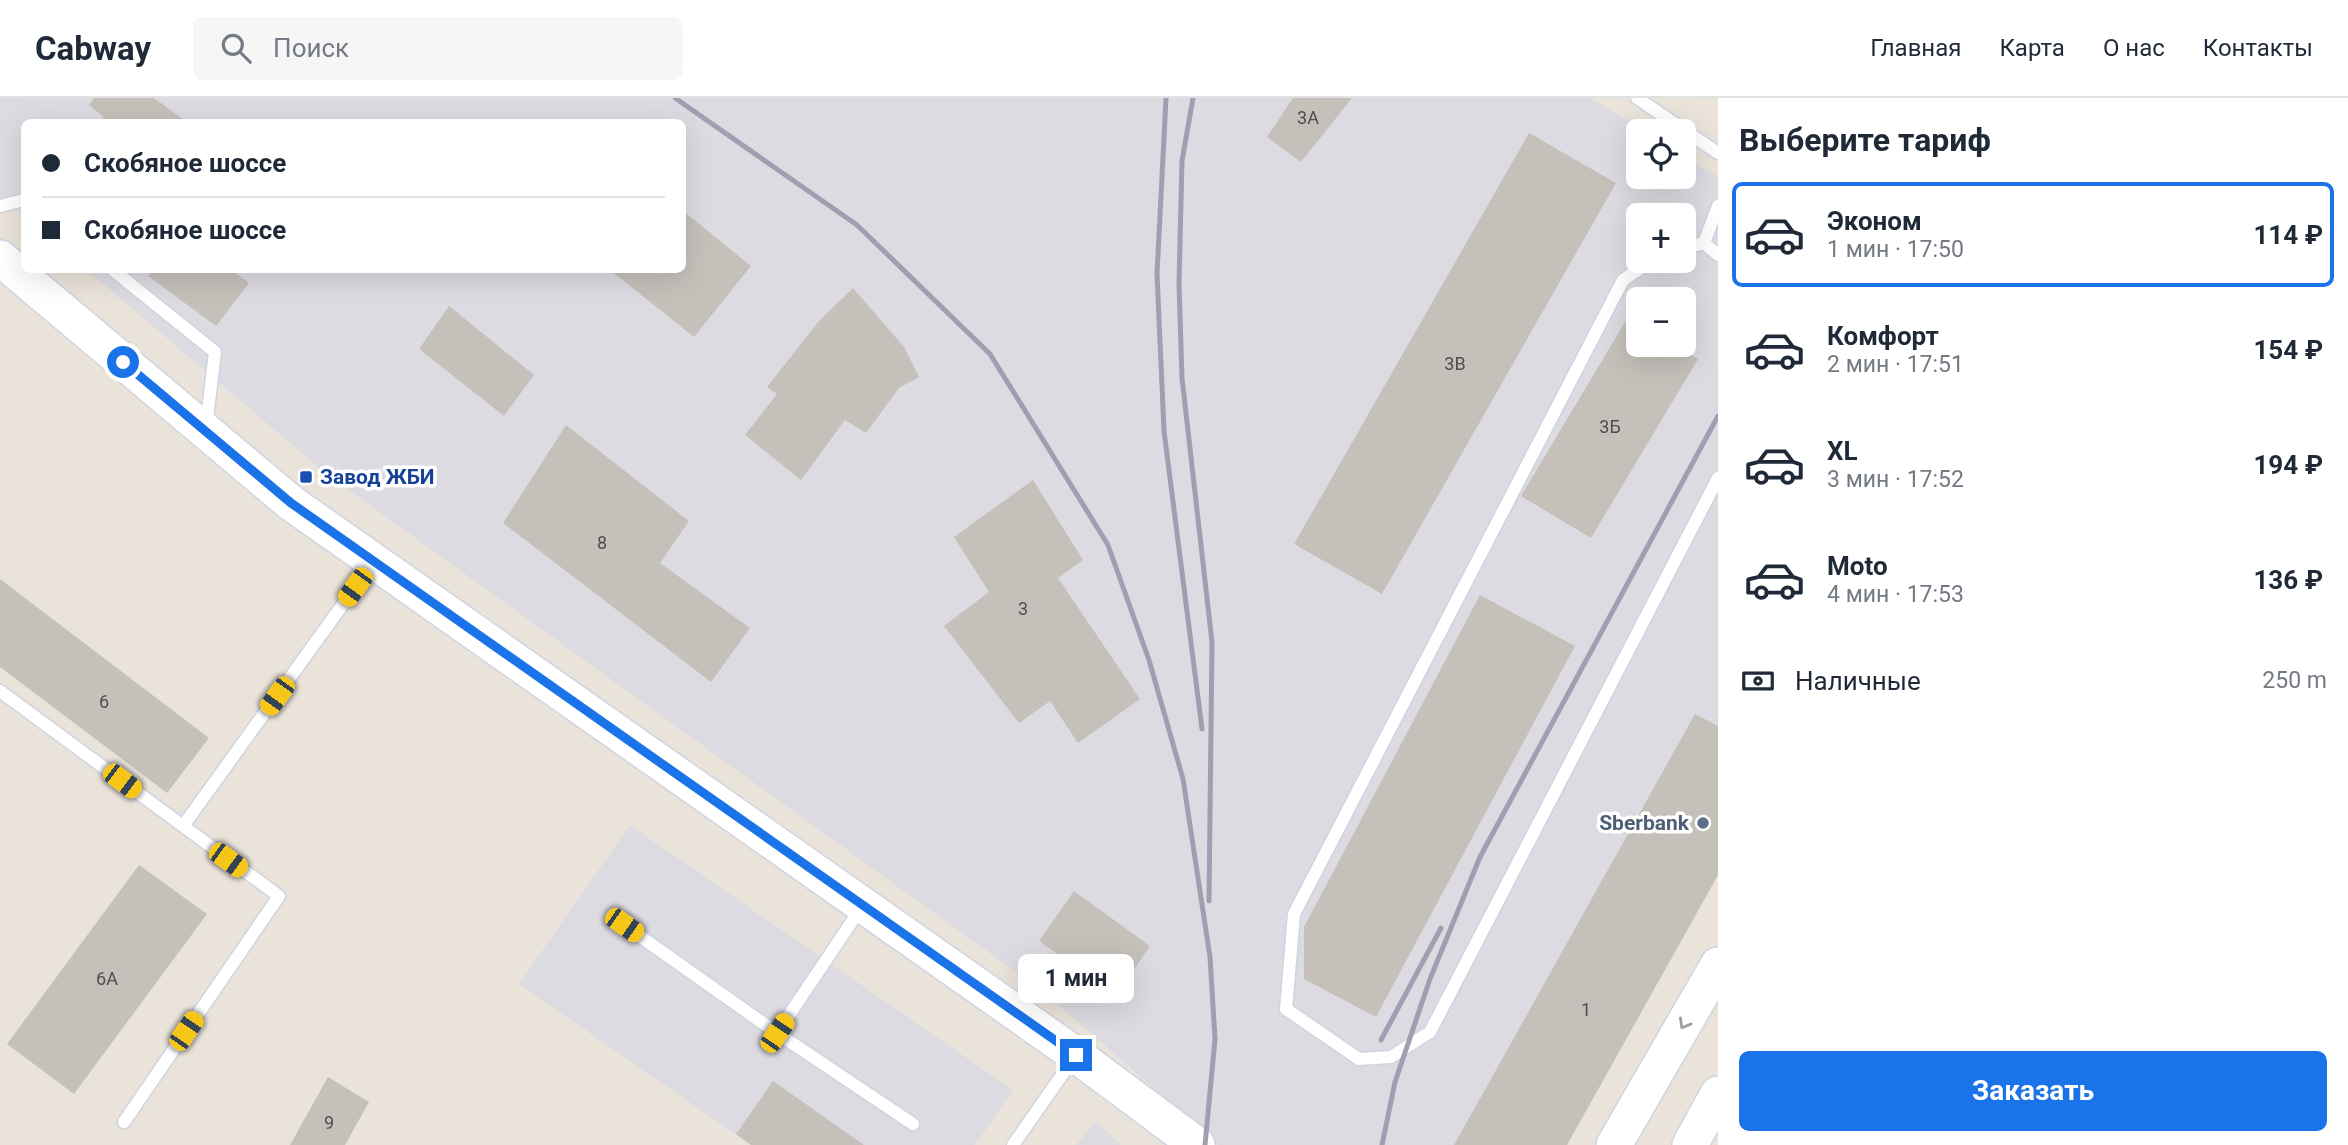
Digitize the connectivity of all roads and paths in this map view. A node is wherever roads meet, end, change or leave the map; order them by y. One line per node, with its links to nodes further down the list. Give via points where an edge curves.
1 (1637, 98): 2 (lane)
2 (1718, 153)
3 (21, 201): 4 (lane)
4 (0, 206)
5 (1718, 206): 6 (lane)
6 (1704, 243): 7 (lane); 8 (lane)
7 (1696, 245)
8 (1718, 255)
9 (0, 258): 12 (main road)
10 (117, 273): 12 (lane, via 215,352)
11 (1633, 273): 13 (lane, via 1623,280 1294,914 1286,1009 1359,1059 1391,1057 1430,1032)
12 (205, 431): 14 (main road, via 291,503)
13 (1718, 478)
14 (374, 561): 16 (lane); 17 (main road)
15 (0, 691): 16 (lane)
16 (183, 826): 23 (lane, via 279,896)
17 (863, 905): 20 (lane); 21 (main road)
18 (624, 925): 20 (lane)
19 (1718, 965): 27 (main road, one-way to 27)
20 (777, 1033): 24 (lane)
21 (1076, 1055): 25 (lane); 26 (main road)
22 (1718, 1094): 28 (main road)
23 (124, 1122)
24 (913, 1124)
25 (1013, 1145)
26 (1197, 1145)
27 (1614, 1145)
28 (1690, 1145)

